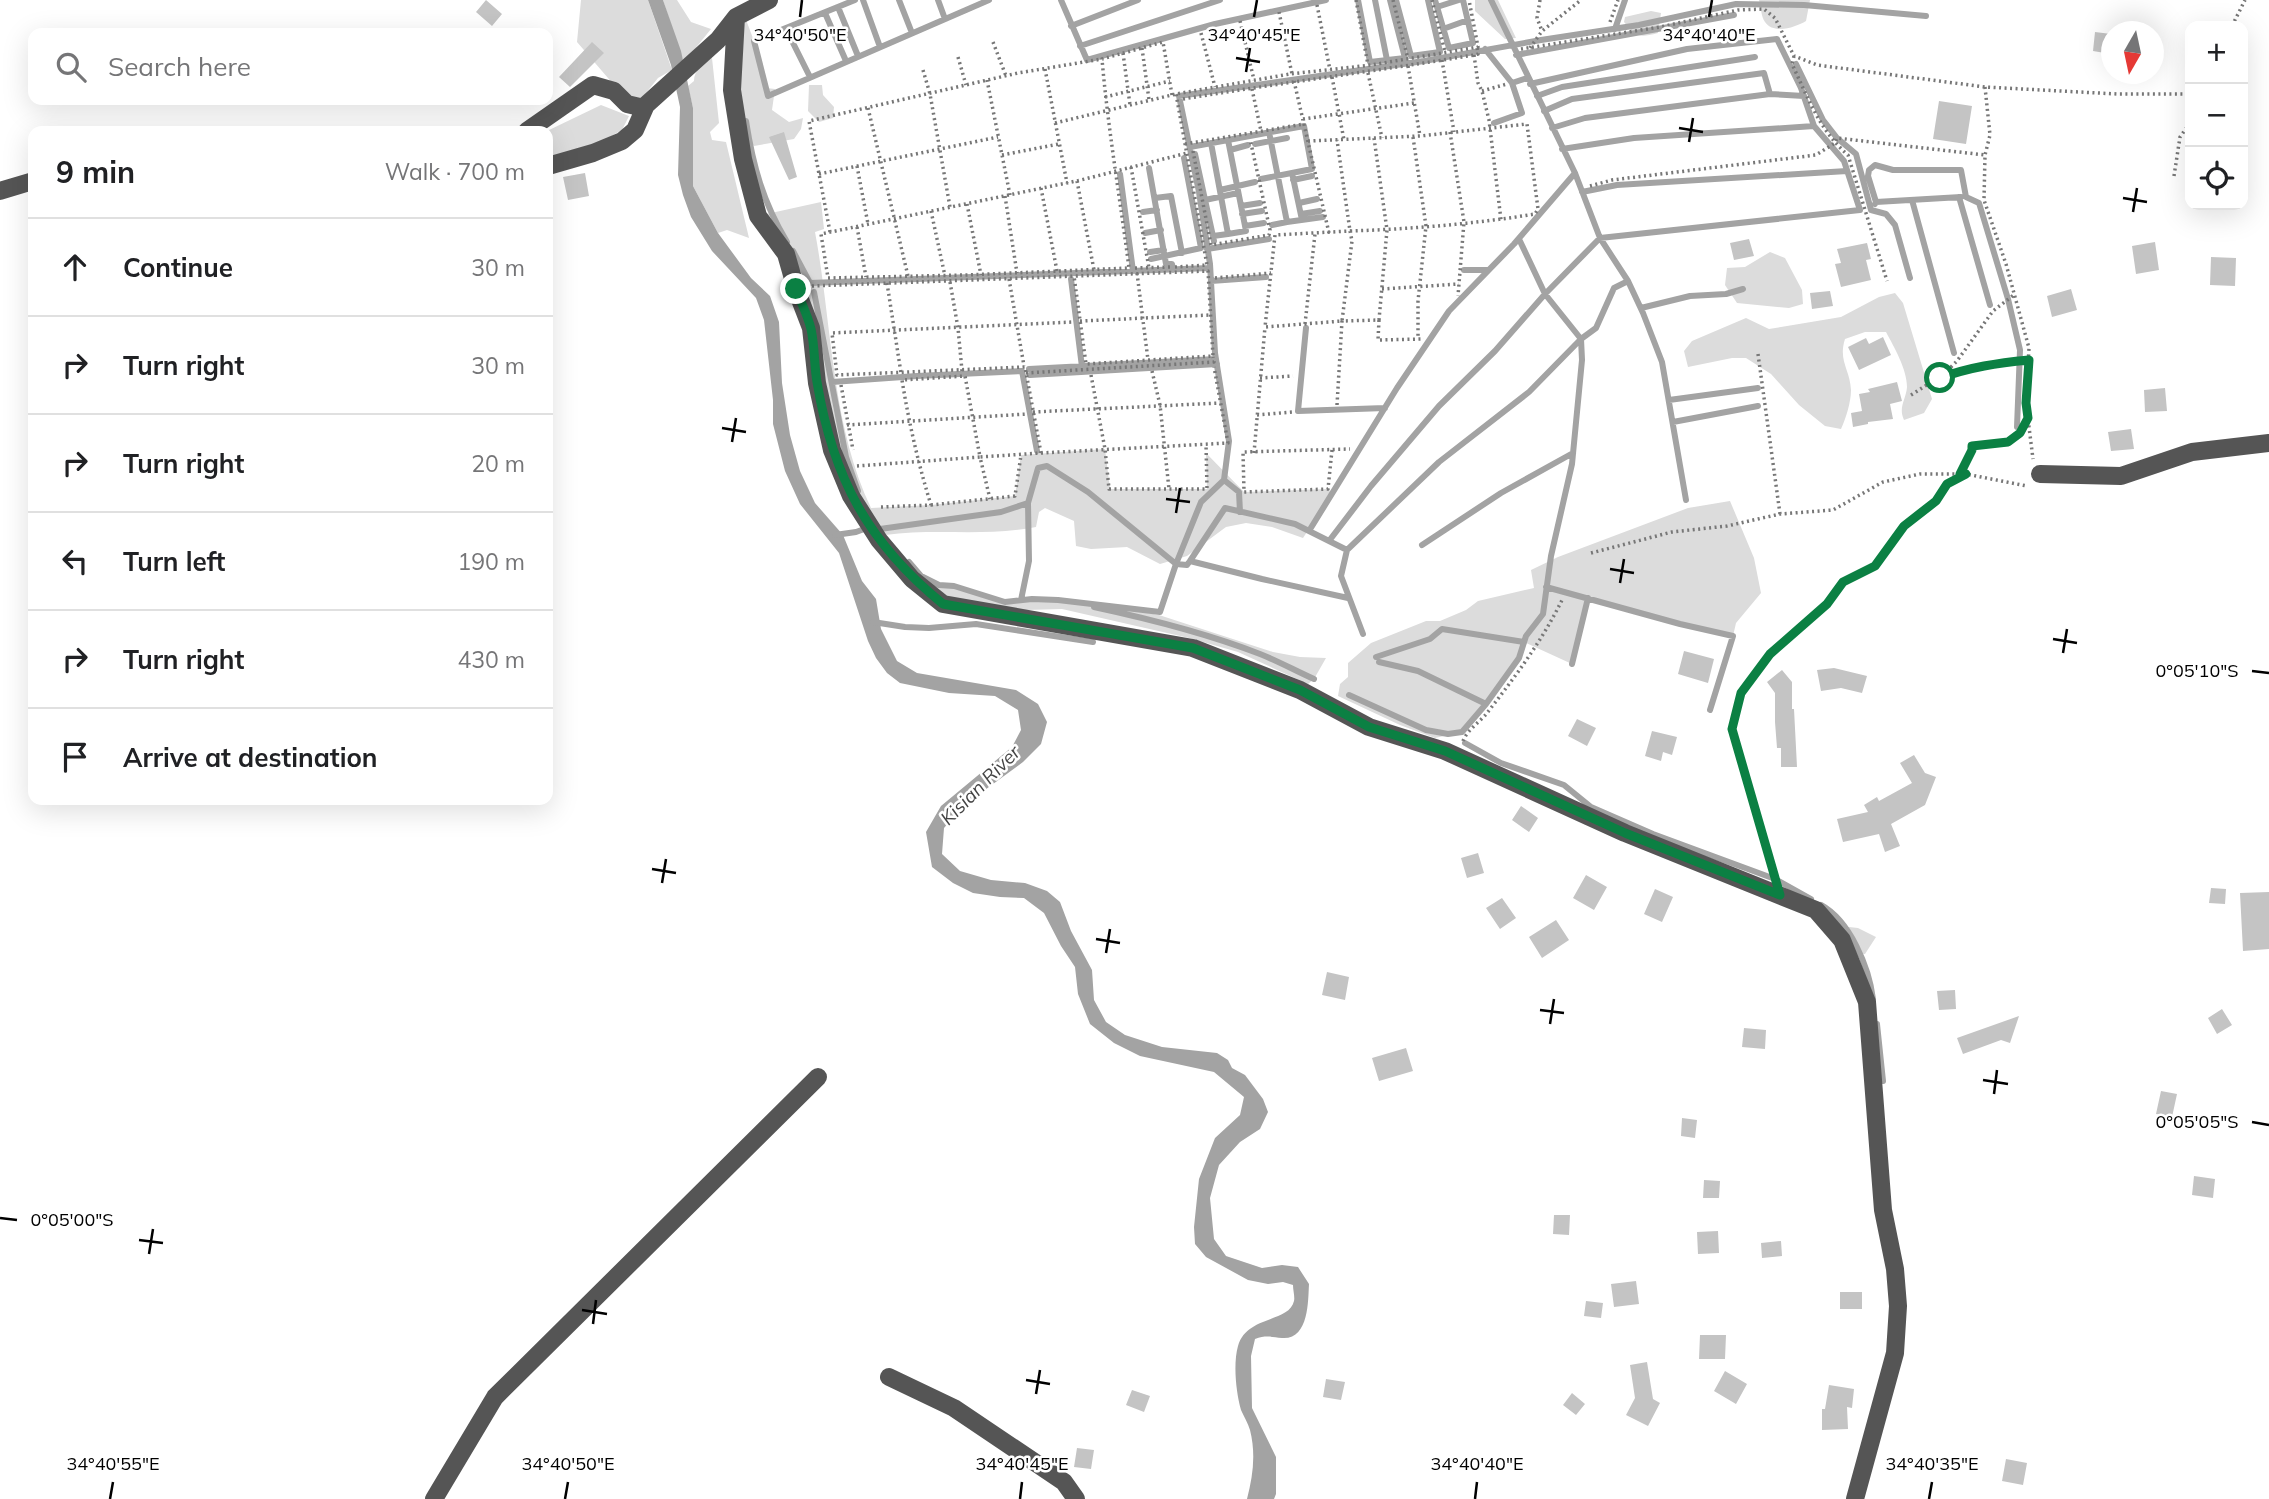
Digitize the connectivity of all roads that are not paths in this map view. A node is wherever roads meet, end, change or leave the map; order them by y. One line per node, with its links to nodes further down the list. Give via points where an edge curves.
1 (769, 0): 2 (street)
2 (736, 17): 3 (street, via 718,40); 14 (street, via 733,90 743,159 758,216 786,254 811,328 832,450 851,496 912,579 943,604 1193,648 1300,690 1369,727 1457,756 1625,833 1816,910 1842,940 1867,1002 1883,1210 1898,1306 1895,1353)
3 (645, 106): 4 (street, via 627,104 614,91 593,85); 5 (street, via 635,130 622,141)
4 (534, 126)
5 (553, 165)
6 (28, 183): 7 (street)
7 (0, 191)
8 (2269, 443): 9 (street, via 2192,452 2121,476)
9 (2040, 474)
10 (818, 1077): 12 (street, via 495,1397)
11 (889, 1377): 13 (street, via 954,1408 1064,1482)
12 (434, 1499)
13 (1076, 1499)
14 (1855, 1499)

